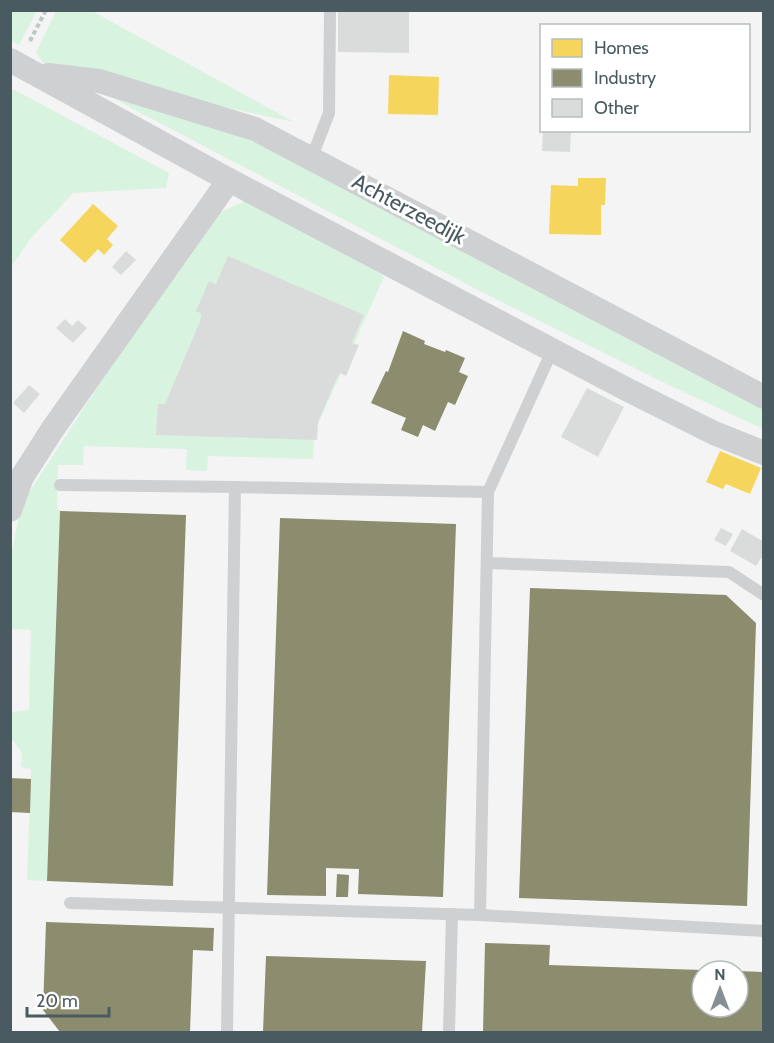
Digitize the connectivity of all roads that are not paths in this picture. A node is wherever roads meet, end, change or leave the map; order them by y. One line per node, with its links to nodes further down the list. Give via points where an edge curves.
1 (330, 10): 3 (lane, via 329,113)
2 (21, 66): 3 (street, Achterzeedijk, via 99,81 255,129); 4 (street)
3 (312, 157): 6 (street, Achterzeedijk)
4 (229, 180): 5 (street); 11 (street, via 52,430 22,477)
5 (552, 351): 7 (street); 10 (lane)
6 (764, 397)
7 (764, 453)
8 (60, 485): 9 (lane)
9 (235, 487): 10 (lane); 15 (lane)
10 (488, 492): 12 (lane)
11 (10, 510)
12 (487, 562): 13 (lane, via 729,572); 17 (lane)
13 (764, 595)
14 (70, 903): 15 (lane)
15 (229, 908): 16 (lane); 19 (lane)
16 (452, 914): 17 (lane); 20 (lane)
17 (480, 915): 18 (lane)
18 (764, 931)
19 (227, 1032)
20 (449, 1032)

